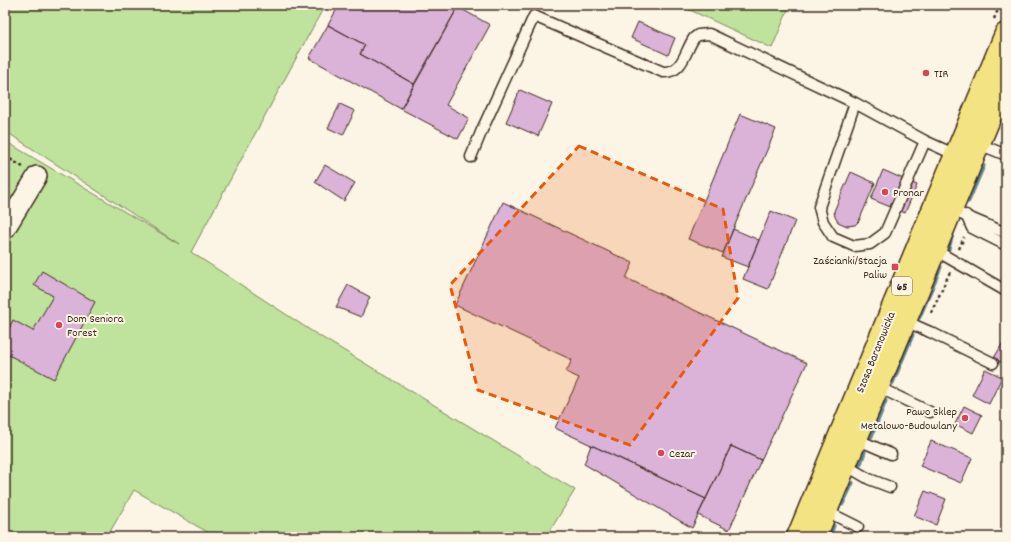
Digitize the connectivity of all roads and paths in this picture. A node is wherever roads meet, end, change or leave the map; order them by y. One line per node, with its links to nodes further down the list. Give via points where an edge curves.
1 (1006, 34): 3 (main road, Szosa Baranowicka / 65)
2 (1006, 78): 3 (main road, Szosa Baranowicka / 65)
3 (989, 97): 6 (main road, Szosa Baranowicka / 65)
4 (855, 104): 5 (lane); 5 (lane, via 819,207 822,222 833,237 854,246 870,244 885,233); 8 (lane, via 709,34 694,38 679,67 663,72 534,16)
5 (925, 141): 6 (lane)
6 (970, 150): 7 (lane); 10 (main road, Szosa Baranowicka / 65); 15 (main road, via 960,163 928,243); 17 (main road, Szosa Baranowicka / 65)
7 (1006, 155)
8 (471, 157)
9 (37, 176): 11 (street)
10 (959, 212): 12 (lane); 13 (lane, via 972,228); 14 (main road, Szosa Baranowicka / 65)
11 (5, 229)
12 (1006, 233)
13 (1006, 245)
14 (935, 250): 15 (main road, Szosa Baranowicka / 65); 16 (lane)
15 (926, 270): 17 (main road, Szosa Baranowicka / 65)
16 (1006, 292)
17 (895, 332): 18 (lane, via 930,332); 19 (main road, Szosa Baranowicka / 65); 21 (main road, Szosa Baranowicka / 65)
18 (992, 363)
19 (878, 386): 20 (lane); 21 (main road, Szosa Baranowicka / 65)
20 (930, 412)
21 (855, 427): 22 (lane); 23 (main road, Szosa Baranowicka / 65); 25 (main road, Szosa Baranowicka / 65)
22 (891, 454)
23 (845, 465): 24 (lane); 25 (main road, Szosa Baranowicka / 65)
24 (890, 487)
25 (818, 502): 26 (lane); 27 (main road); 28 (main road, Szosa Baranowicka / 65); 29 (main road); 30 (main road, Szosa Baranowicka / 65)
26 (858, 527)
27 (792, 537)
28 (798, 537)
29 (806, 537)
30 (815, 537)

